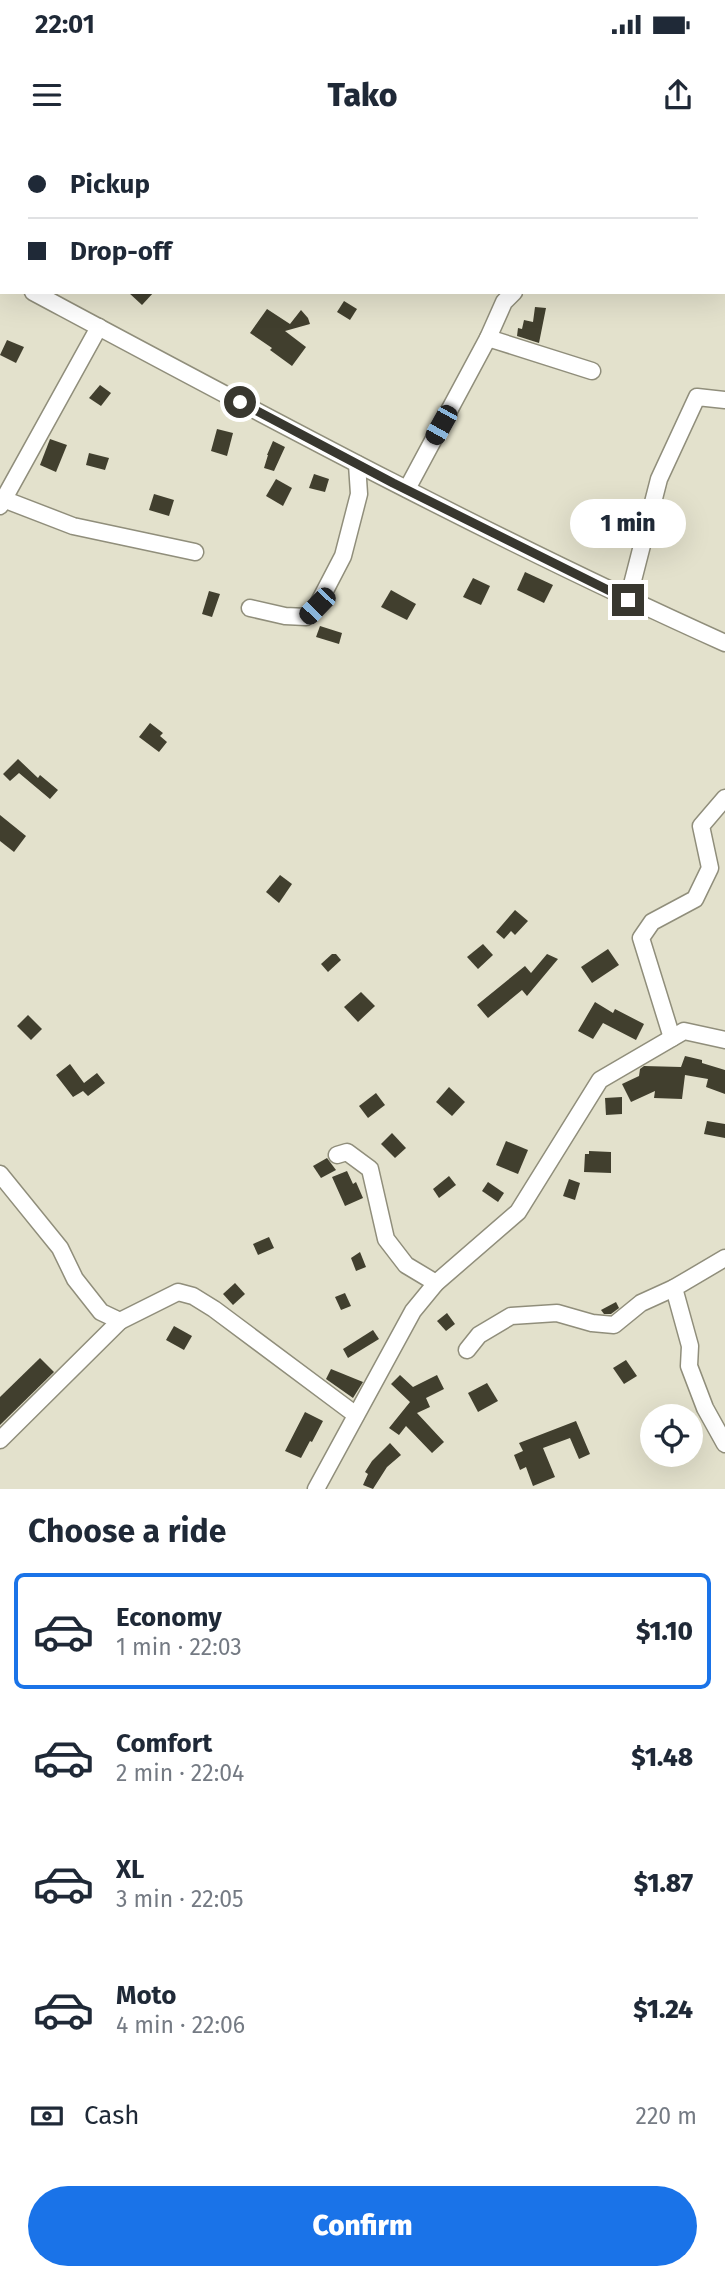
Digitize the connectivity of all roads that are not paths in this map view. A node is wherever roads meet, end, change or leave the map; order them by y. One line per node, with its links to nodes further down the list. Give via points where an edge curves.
1 (512, 294): 4 (street, via 503,302)
2 (55, 297): 3 (street)
3 (99, 327): 7 (street); 9 (street)
4 (488, 338): 5 (street); 8 (street)
5 (592, 371)
6 (725, 400): 11 (street, via 697,397 659,479)
7 (357, 464): 8 (street); 12 (street, via 359,494 343,556 317,606 306,617)
8 (407, 489): 11 (street)
9 (2, 503): 10 (street, via 73,526)
10 (195, 552)
11 (628, 600): 13 (street)
12 (250, 608)
13 (725, 643)
14 (725, 798): 15 (street, via 701,826 710,868 695,899 652,922 641,938)
15 (673, 1038): 16 (street, via 684,1031); 20 (street, via 600,1080 518,1212)
16 (725, 1040)
17 (337, 1155): 20 (street, via 347,1152 370,1169 386,1239 406,1265)
18 (0, 1174): 22 (street, via 60,1248 75,1279 101,1312)
19 (725, 1258): 21 (street)
20 (436, 1283): 24 (street, via 413,1311)
21 (674, 1288): 23 (street, via 641,1303 614,1325 556,1313 511,1316 479,1335); 26 (street, via 690,1346 688,1366)
22 (120, 1321): 24 (street, via 178,1292 193,1296); 25 (street)
23 (467, 1350)
24 (356, 1415): 27 (street)
25 (0, 1440)
26 (725, 1444)
27 (323, 1487)

